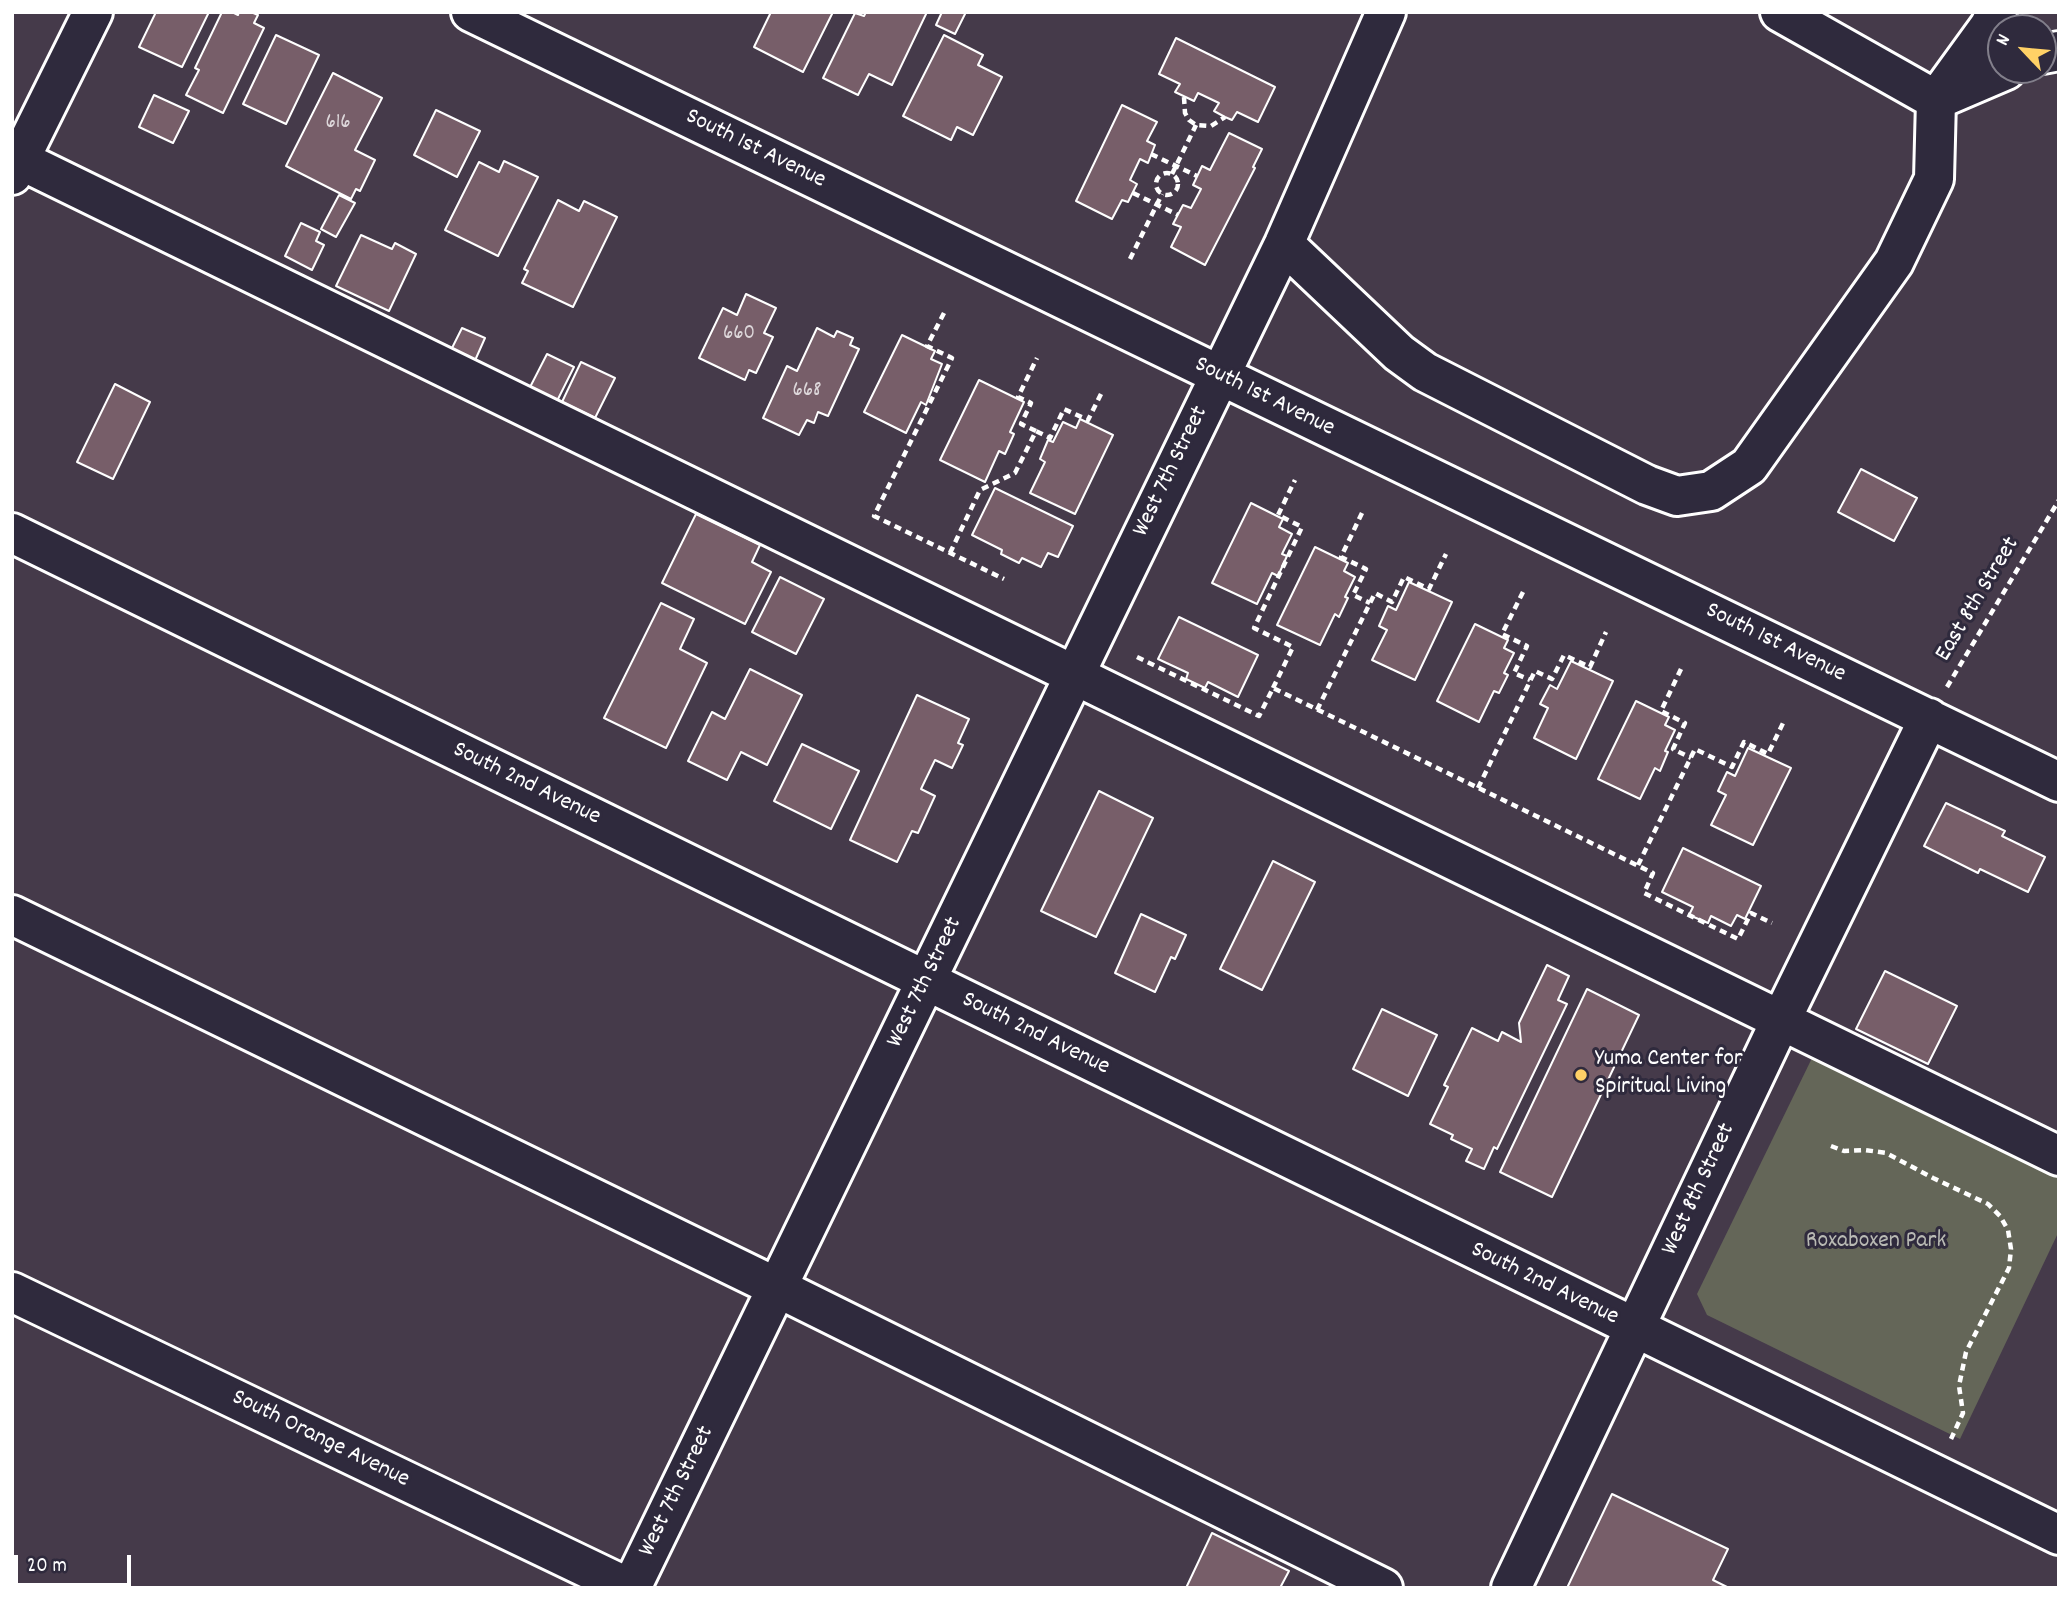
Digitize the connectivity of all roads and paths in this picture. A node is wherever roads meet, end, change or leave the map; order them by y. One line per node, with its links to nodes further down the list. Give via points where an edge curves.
1 (93, 12): 12 (street)
2 (471, 12): 24 (street, South 1st Avenue)
3 (1386, 12): 20 (street, West 7th Street)
4 (1780, 12): 8 (street)
5 (1997, 12): 8 (street)
6 (1987, 78): 8 (street)
7 (1184, 97): 10 (path, via 1185,113)
8 (1936, 100): 20 (street, via 1934,178 1894,262 1749,466 1711,491 1677,496 1647,485 1425,372)
9 (1225, 117): 10 (path, via 1211,126)
10 (1196, 125): 13 (path)
11 (1151, 154): 13 (path)
12 (15, 164): 39 (street)
13 (1176, 166): 14 (path); 15 (path)
14 (1172, 174): 17 (path, via 1177,188 1169,195); 17 (path, via 1157,179)
15 (1197, 176)
16 (1133, 193): 18 (path)
17 (1162, 194): 18 (path)
18 (1157, 205): 19 (path); 21 (path)
19 (1178, 215)
20 (1284, 244): 24 (street, West 7th Street)
21 (1130, 259)
22 (944, 313): 31 (path, via 927,346 952,358 874,516)
23 (1037, 358): 26 (path, via 1018,397 1031,403 1021,424)
24 (1219, 376): 39 (street, West 7th Street); 43 (street, South 1st Avenue)
25 (1103, 390): 26 (path, via 1088,420 1064,409 1050,438)
26 (1036, 431): 31 (path, via 1015,472 980,490)
27 (1295, 480): 41 (path, via 1278,515 1302,527 1254,628 1293,647)
28 (2059, 500): 43 (path, East 8th Street)
29 (1362, 513): 35 (path, via 1341,556 1366,569 1353,595)
30 (12, 533): 51 (street, South 2nd Avenue)
31 (950, 553): 33 (path)
32 (1446, 554): 35 (path, via 1429,589 1404,577 1392,601 1375,593)
33 (1004, 579)
34 (1523, 592): 40 (path, via 1502,634 1527,646 1514,673)
35 (1370, 603): 42 (path)
36 (1606, 632): 40 (path, via 1590,667 1564,654 1552,679 1535,671)
37 (1137, 657): 41 (path, via 1259,716)
38 (1681, 669): 45 (path, via 1661,711 1685,723 1672,749)
39 (1075, 675): 51 (street, West 7th Street); 52 (street)
40 (1530, 680): 47 (path)
41 (1273, 688): 42 (path)
42 (1317, 710): 47 (path)
43 (1929, 718): 46 (street, South 1st Avenue); 52 (street, West 8th Street)
44 (1785, 719): 45 (path, via 1768,754 1744,743 1732,767 1695,749)
45 (1691, 758): 48 (path)
46 (2059, 782)
47 (1478, 788): 48 (path)
48 (1638, 865): 50 (path, via 1653,873 1644,893 1738,939 1751,913)
49 (12, 915): 55 (street)
50 (1772, 923)
51 (926, 982): 55 (street, West 7th Street); 57 (street, South 2nd Avenue)
52 (1780, 1020): 54 (street); 57 (street, West 8th Street)
53 (1831, 1146): 58 (path, via 1886,1153 1988,1204 2008,1230 2009,1268 1966,1352 1959,1386 1963,1413)
54 (2059, 1156)
55 (778, 1288): 60 (street, West 7th Street); 61 (street)
56 (12, 1292): 60 (street, South Orange Avenue)
57 (1634, 1329): 59 (street, South 2nd Avenue); 62 (street, West 8th Street)
58 (1951, 1440)
59 (2059, 1535)
60 (630, 1588)
61 (1383, 1588)
62 (1511, 1588)

